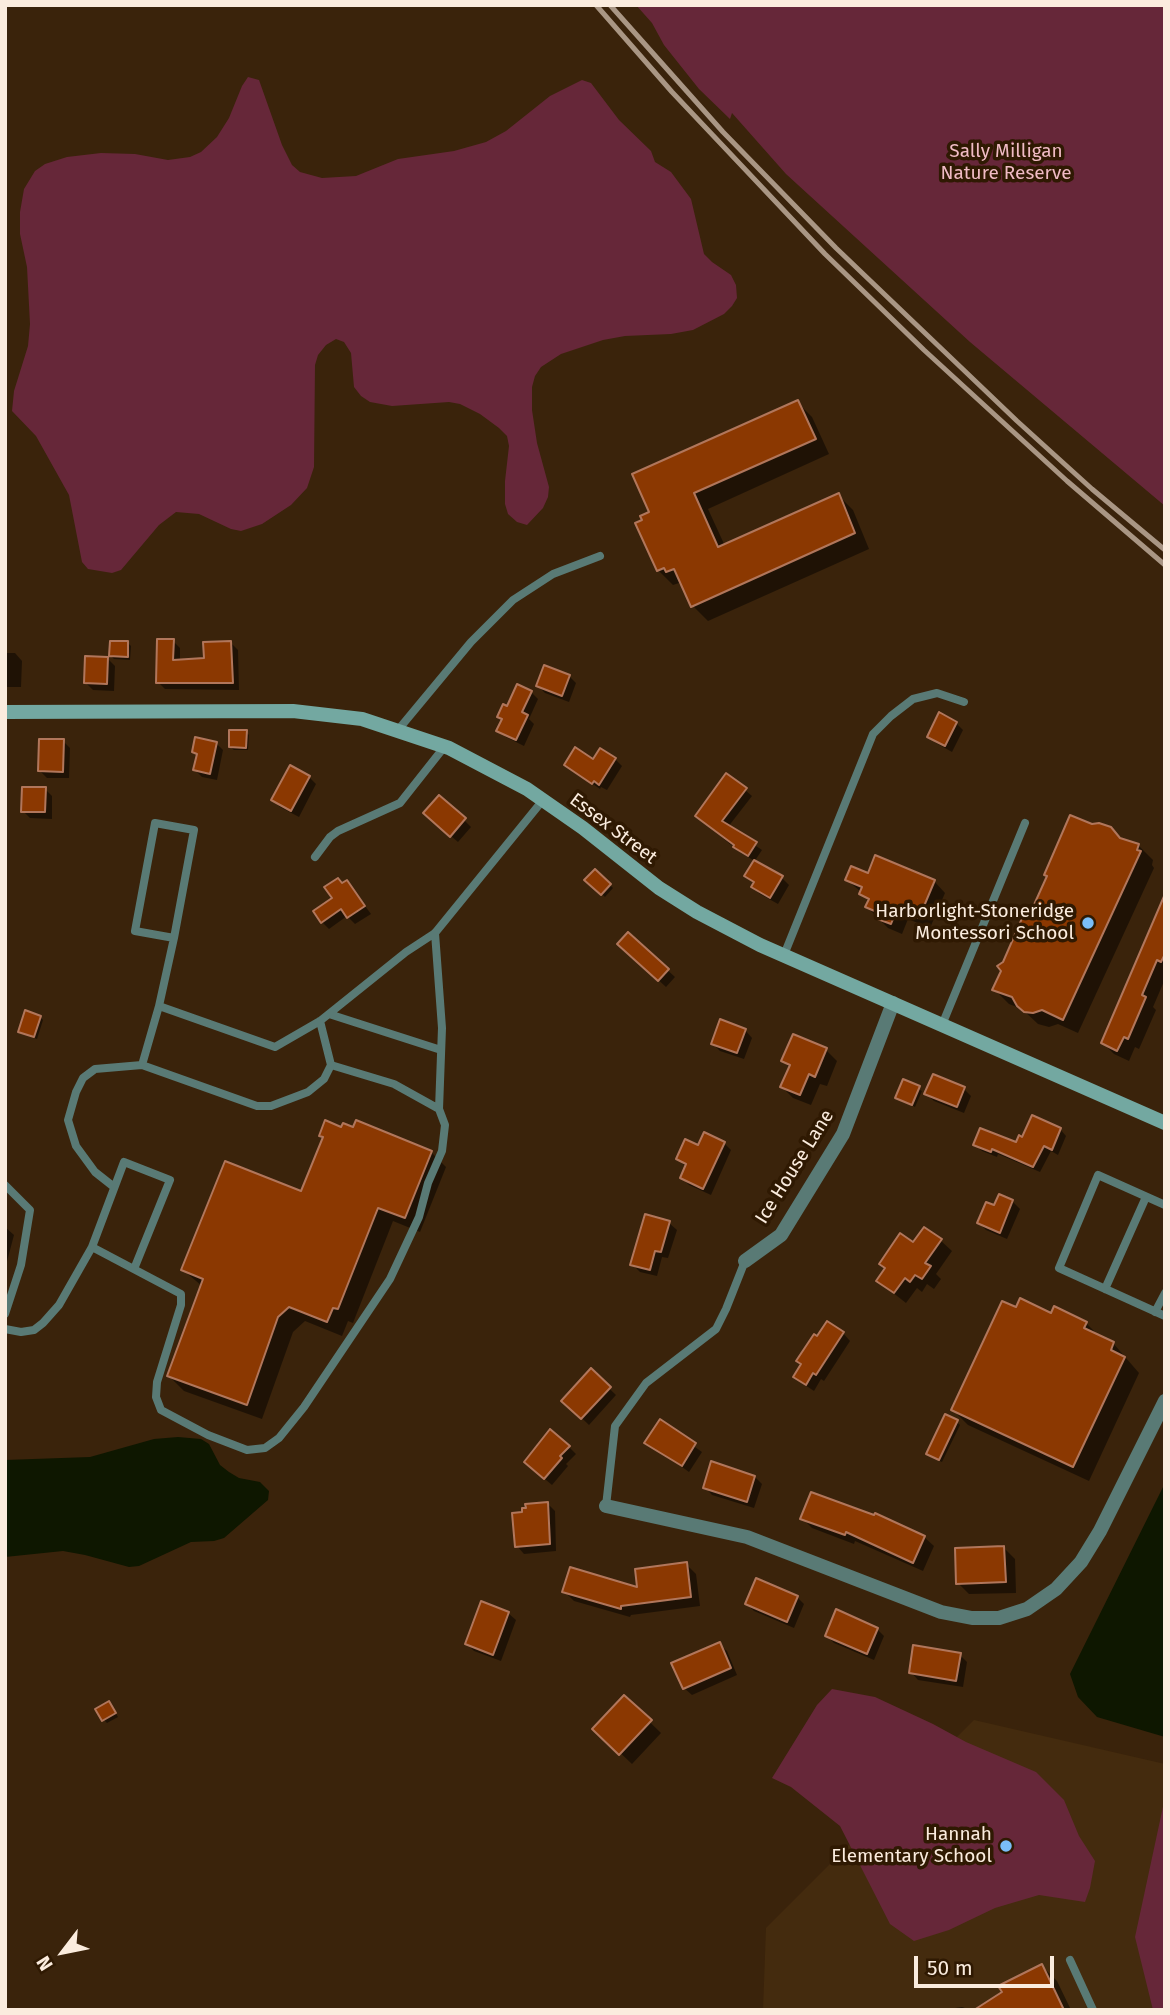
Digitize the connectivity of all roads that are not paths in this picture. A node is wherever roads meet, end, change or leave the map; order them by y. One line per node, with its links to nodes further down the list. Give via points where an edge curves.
1 (600, 556): 4 (lane, via 553,574 513,600 471,642)
2 (964, 702): 11 (lane, via 937,693 913,699 873,734)
3 (5, 712): 4 (main road, Essex Street, via 293,711 362,719)
4 (398, 730): 5 (main road, Essex Street)
5 (445, 746): 6 (main road, Essex Street); 8 (lane, via 400,803 338,831)
6 (543, 800): 9 (lane); 11 (main road, Essex Street, via 659,888)
7 (1025, 823): 16 (lane)
8 (315, 857)
9 (435, 933): 14 (lane); 17 (lane)
10 (174, 938): 10 (lane, via 194,830 155,823 135,931); 13 (lane)
11 (784, 955): 12 (main road, Essex Street)
12 (893, 1003): 16 (main road, Essex Street); 27 (street, Ice House Lane, via 843,1134 780,1235)
13 (159, 1006): 15 (lane, via 275,1047); 18 (lane)
14 (329, 1014): 15 (lane); 17 (lane)
15 (320, 1021): 19 (lane)
16 (942, 1025): 21 (main road, Essex Street)
17 (441, 1049): 20 (lane)
18 (142, 1065): 19 (lane, via 257,1106 271,1106 308,1092 324,1079); 23 (lane, via 95,1069 83,1078 68,1120 76,1146 94,1172)
19 (331, 1065): 20 (lane, via 394,1084)
20 (439, 1109): 28 (lane, via 446,1125 442,1151 419,1217 390,1279 304,1407 265,1448 247,1450 208,1436 161,1410 157,1382 181,1294)
21 (1165, 1122)
22 (5, 1185): 32 (lane, via 30,1210 21,1265)
23 (114, 1187): 26 (lane); 28 (lane, via 124,1162 170,1180)
24 (1146, 1197): 25 (lane); 29 (lane); 29 (lane, via 1098,1175 1059,1268)
25 (1165, 1205)
26 (92, 1247): 28 (lane); 34 (lane, via 60,1304 43,1323 34,1330)
27 (745, 1261): 36 (lane, via 716,1329 646,1383 615,1426)
28 (134, 1269)
29 (1105, 1289): 31 (lane)
30 (1165, 1293): 31 (lane)
31 (1155, 1312): 33 (lane)
32 (5, 1314)
33 (1165, 1316)
34 (5, 1329)
35 (1165, 1401): 36 (street, via 1081,1562 1056,1589 1027,1609 999,1618 940,1612 747,1537)
36 (606, 1506)
37 (1070, 1961): 38 (lane)
38 (1093, 2010)

